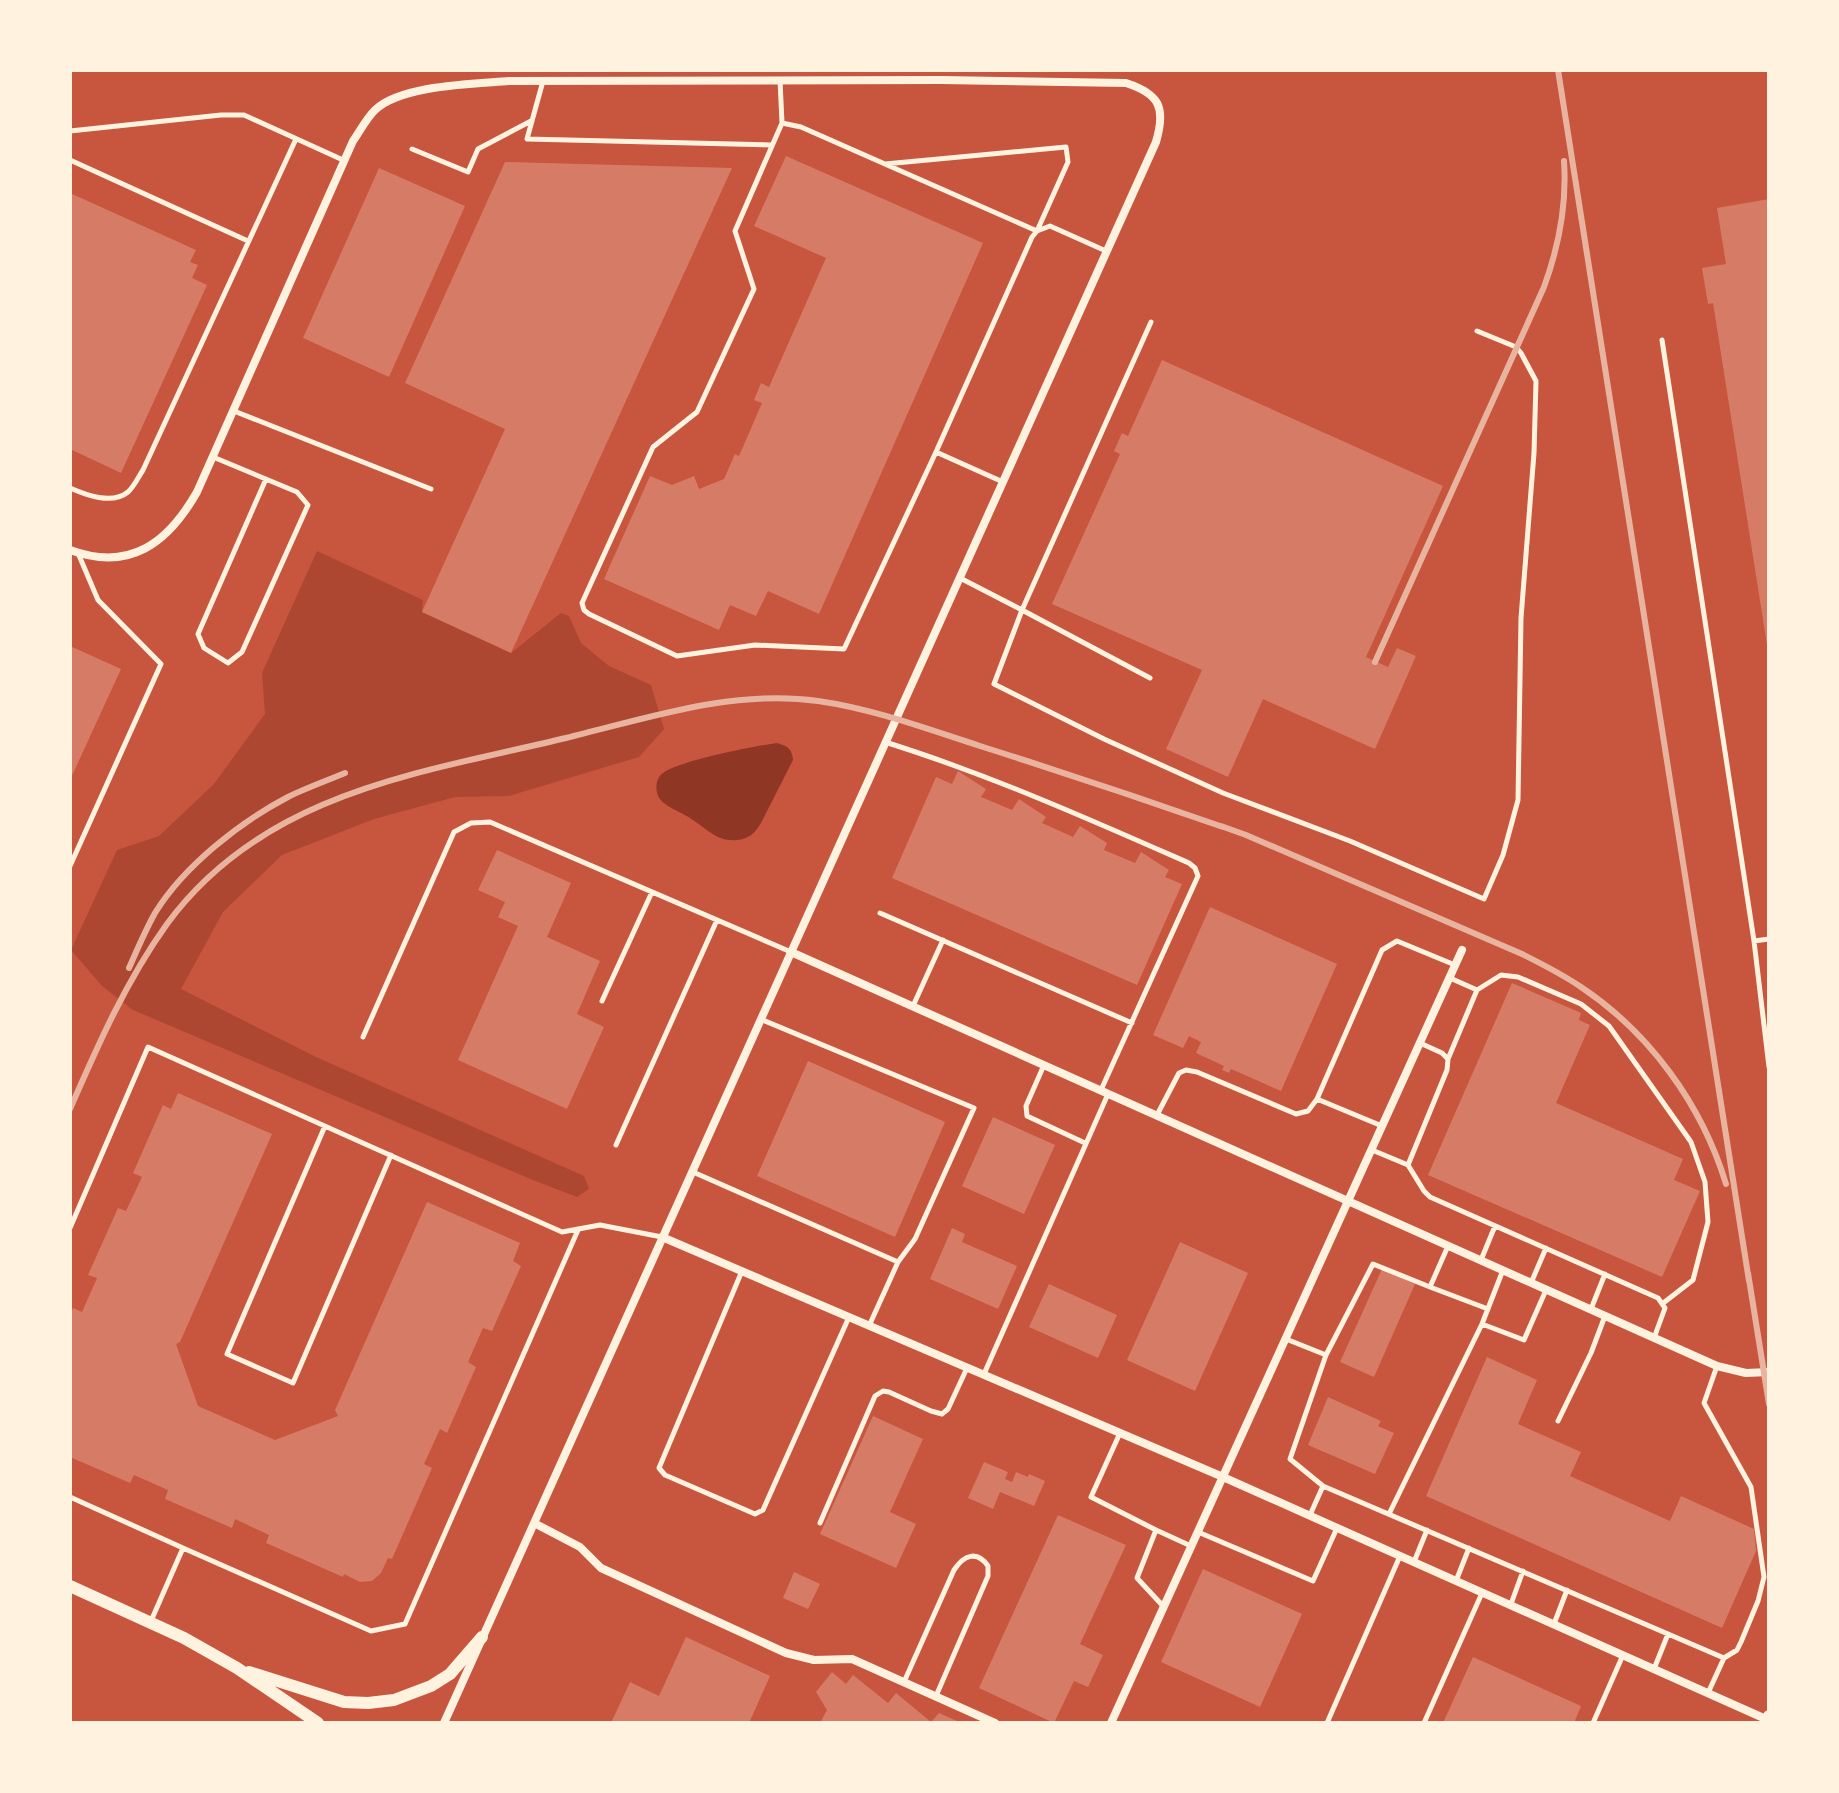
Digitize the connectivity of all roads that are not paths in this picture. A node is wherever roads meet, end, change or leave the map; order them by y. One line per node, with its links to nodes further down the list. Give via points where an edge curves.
1 (780, 80): 2 (street); 4 (lane); 14 (street, via 1126,83 1144,89 1154,97 1161,117 1156,142)
2 (543, 81): 3 (lane); 10 (street, via 463,84 391,100 363,125)
3 (532, 121): 7 (lane, via 527,139); 8 (lane, via 478,149 468,172)
4 (782, 123): 7 (lane); 11 (lane)
5 (70, 131): 6 (lane, via 244,115)
6 (296, 139): 10 (lane); 13 (lane)
7 (772, 145): 19 (lane, via 735,231 754,289 697,412 653,447 582,603 584,610 677,656 755,645 844,649)
8 (412, 149)
9 (70, 160): 13 (lane)
10 (344, 161): 18 (street)
11 (885, 164): 12 (lane); 12 (lane, via 1066,147 1068,162)
12 (1037, 231): 14 (lane, via 1050,226); 19 (lane)
13 (248, 241): 23 (lane, via 143,470 127,493 105,499)
14 (1106, 251): 22 (street)
15 (1151, 322): 27 (lane)
16 (1477, 331): 27 (lane, via 1516,347 1536,381 1521,618 1518,800 1484,899 1223,793 994,684)
17 (1662, 340): 36 (lane)
18 (233, 411): 20 (street); 24 (lane)
19 (936, 452): 22 (lane)
20 (213, 457): 21 (lane); 25 (street, via 186,512 155,543 123,557)
21 (266, 479): 21 (lane, via 297,492 308,505 242,652 228,663 204,648 198,634)
22 (1003, 482): 26 (street)
23 (70, 488)
24 (431, 489)
25 (74, 552): 30 (lane, via 98,600 161,664)
26 (960, 578): 27 (lane); 29 (street)
27 (1022, 610): 28 (lane)
28 (1150, 678)
29 (885, 742): 38 (street); 45 (lane, via 1047,801 1195,868 1198,876)
30 (70, 866)
31 (652, 892): 33 (lane); 42 (lane); 46 (lane, via 490,822 471,823 454,832)
32 (880, 913): 35 (lane)
33 (717, 920): 38 (lane); 57 (lane)
34 (1769, 939): 36 (lane)
35 (943, 940): 43 (lane); 45 (lane)
36 (1754, 941): 49 (lane)
37 (1462, 950): 39 (street)
38 (791, 952): 43 (street); 44 (street)
39 (1455, 966): 40 (street); 52 (lane, via 1397,941 1382,950)
40 (1450, 978): 41 (lane); 47 (street)
41 (1477, 990): 48 (lane); 77 (lane, via 1501,975 1518,977 1581,1004 1609,1026 1691,1142 1705,1182 1708,1222 1693,1280)
42 (602, 1001)
43 (912, 1006): 50 (street)
44 (760, 1019): 61 (street); 70 (lane, via 974,1108 915,1239)
45 (1132, 1023): 51 (lane)
46 (363, 1037)
47 (1420, 1043): 48 (lane); 55 (street)
48 (1448, 1059): 60 (lane)
49 (1769, 1064)
50 (1044, 1065): 51 (street); 56 (lane, via 1026,1106 1027,1116)
51 (1104, 1092): 53 (street); 56 (lane)
52 (1317, 1099): 53 (lane, via 1308,1111 1296,1114 1186,1070 1179,1073); 55 (lane)
53 (1156, 1116): 62 (street)
54 (325, 1126): 59 (lane); 59 (lane, via 227,1354 293,1383); 64 (lane, via 148,1047)
55 (1382, 1126): 58 (street)
56 (1085, 1143): 90 (lane)
57 (616, 1145)
58 (1371, 1150): 60 (lane); 62 (street)
59 (391, 1155): 65 (lane, via 562,1232)
60 (1408, 1165): 63 (lane, via 1430,1197)
61 (692, 1171): 66 (street); 70 (lane)
62 (1348, 1201): 67 (street); 85 (street)
63 (1495, 1226): 68 (lane); 69 (lane)
64 (70, 1228)
65 (578, 1229): 66 (lane, via 600,1225); 105 (lane, via 405,1624 371,1631)
66 (662, 1237): 72 (street); 98 (street)
67 (1448, 1246): 69 (street); 75 (lane)
68 (1546, 1248): 73 (lane); 74 (lane)
69 (1481, 1260): 71 (street)
70 (898, 1262): 83 (lane)
71 (1503, 1270): 74 (street); 78 (lane)
72 (742, 1271): 81 (street); 81 (lane, via 659,1468 755,1514 763,1510)
73 (1605, 1274): 77 (lane); 79 (lane)
74 (1531, 1283): 76 (street)
75 (1430, 1287): 78 (lane); 86 (lane, via 1373,1264)
76 (1547, 1290): 79 (street); 82 (lane, via 1524,1340)
77 (1662, 1304): 84 (lane)
78 (1488, 1309): 82 (lane)
79 (1591, 1309): 80 (street)
80 (1605, 1316): 84 (street); 91 (lane)
81 (849, 1317): 83 (street)
82 (1482, 1324): 96 (lane)
83 (869, 1326): 88 (street)
84 (1654, 1338): 87 (street)
85 (1286, 1339): 86 (lane); 93 (street)
86 (1326, 1355): 94 (lane, via 1290,1459)
87 (1717, 1366): 89 (street); 121 (lane, via 1704,1403 1751,1487 1764,1577 1741,1642)
88 (967, 1368): 90 (street); 99 (lane, via 942,1414 889,1392 875,1396)
89 (1769, 1372)
90 (983, 1375): 92 (street)
91 (1558, 1421)
92 (1120, 1433): 93 (street); 101 (lane, via 1091,1497)
93 (1223, 1477): 97 (street); 103 (street)
94 (1323, 1486): 96 (lane); 97 (lane)
95 (70, 1497): 105 (lane)
96 (1389, 1514): 102 (lane)
97 (1309, 1516): 100 (street)
98 (534, 1523): 119 (street); 124 (street, via 580,1547 601,1568 786,1653 814,1660 852,1659)
99 (820, 1523)
100 (1337, 1528): 103 (lane, via 1313,1581); 107 (street)
101 (1156, 1530): 104 (lane); 115 (lane, via 1137,1578)
102 (1427, 1530): 106 (lane); 108 (lane)
103 (1198, 1532): 104 (street)
104 (1191, 1546): 115 (street)
105 (183, 1548): 116 (lane)
106 (1469, 1548): 109 (lane); 110 (lane)
107 (1400, 1556): 108 (street); 132 (lane)
108 (1414, 1562): 110 (street)
109 (1523, 1571): 112 (lane); 114 (lane)
110 (1456, 1581): 113 (street)
111 (70, 1586): 116 (street)
112 (1567, 1590): 117 (lane); 118 (lane)
113 (1482, 1593): 114 (street); 133 (lane)
114 (1510, 1605): 117 (street)
115 (1164, 1607): 131 (street)
116 (150, 1622): 122 (street)
117 (1554, 1624): 120 (street)
118 (1668, 1634): 121 (lane); 123 (lane)
119 (482, 1637): 122 (street, via 450,1674 394,1700 344,1702); 129 (street)
120 (1623, 1655): 123 (street); 134 (lane)
121 (1724, 1658): 125 (lane)
122 (237, 1668): 128 (street)
123 (1654, 1669): 125 (street)
124 (904, 1682): 126 (street); 126 (lane, via 954,1570 967,1556 976,1555 988,1566 988,1576)
125 (1708, 1693): 127 (street)
126 (936, 1696): 130 (street)
127 (1768, 1720)
128 (318, 1723)
129 (444, 1723)
130 (995, 1723)
131 (1111, 1723)
132 (1327, 1723)
133 (1424, 1723)
134 (1593, 1723)

